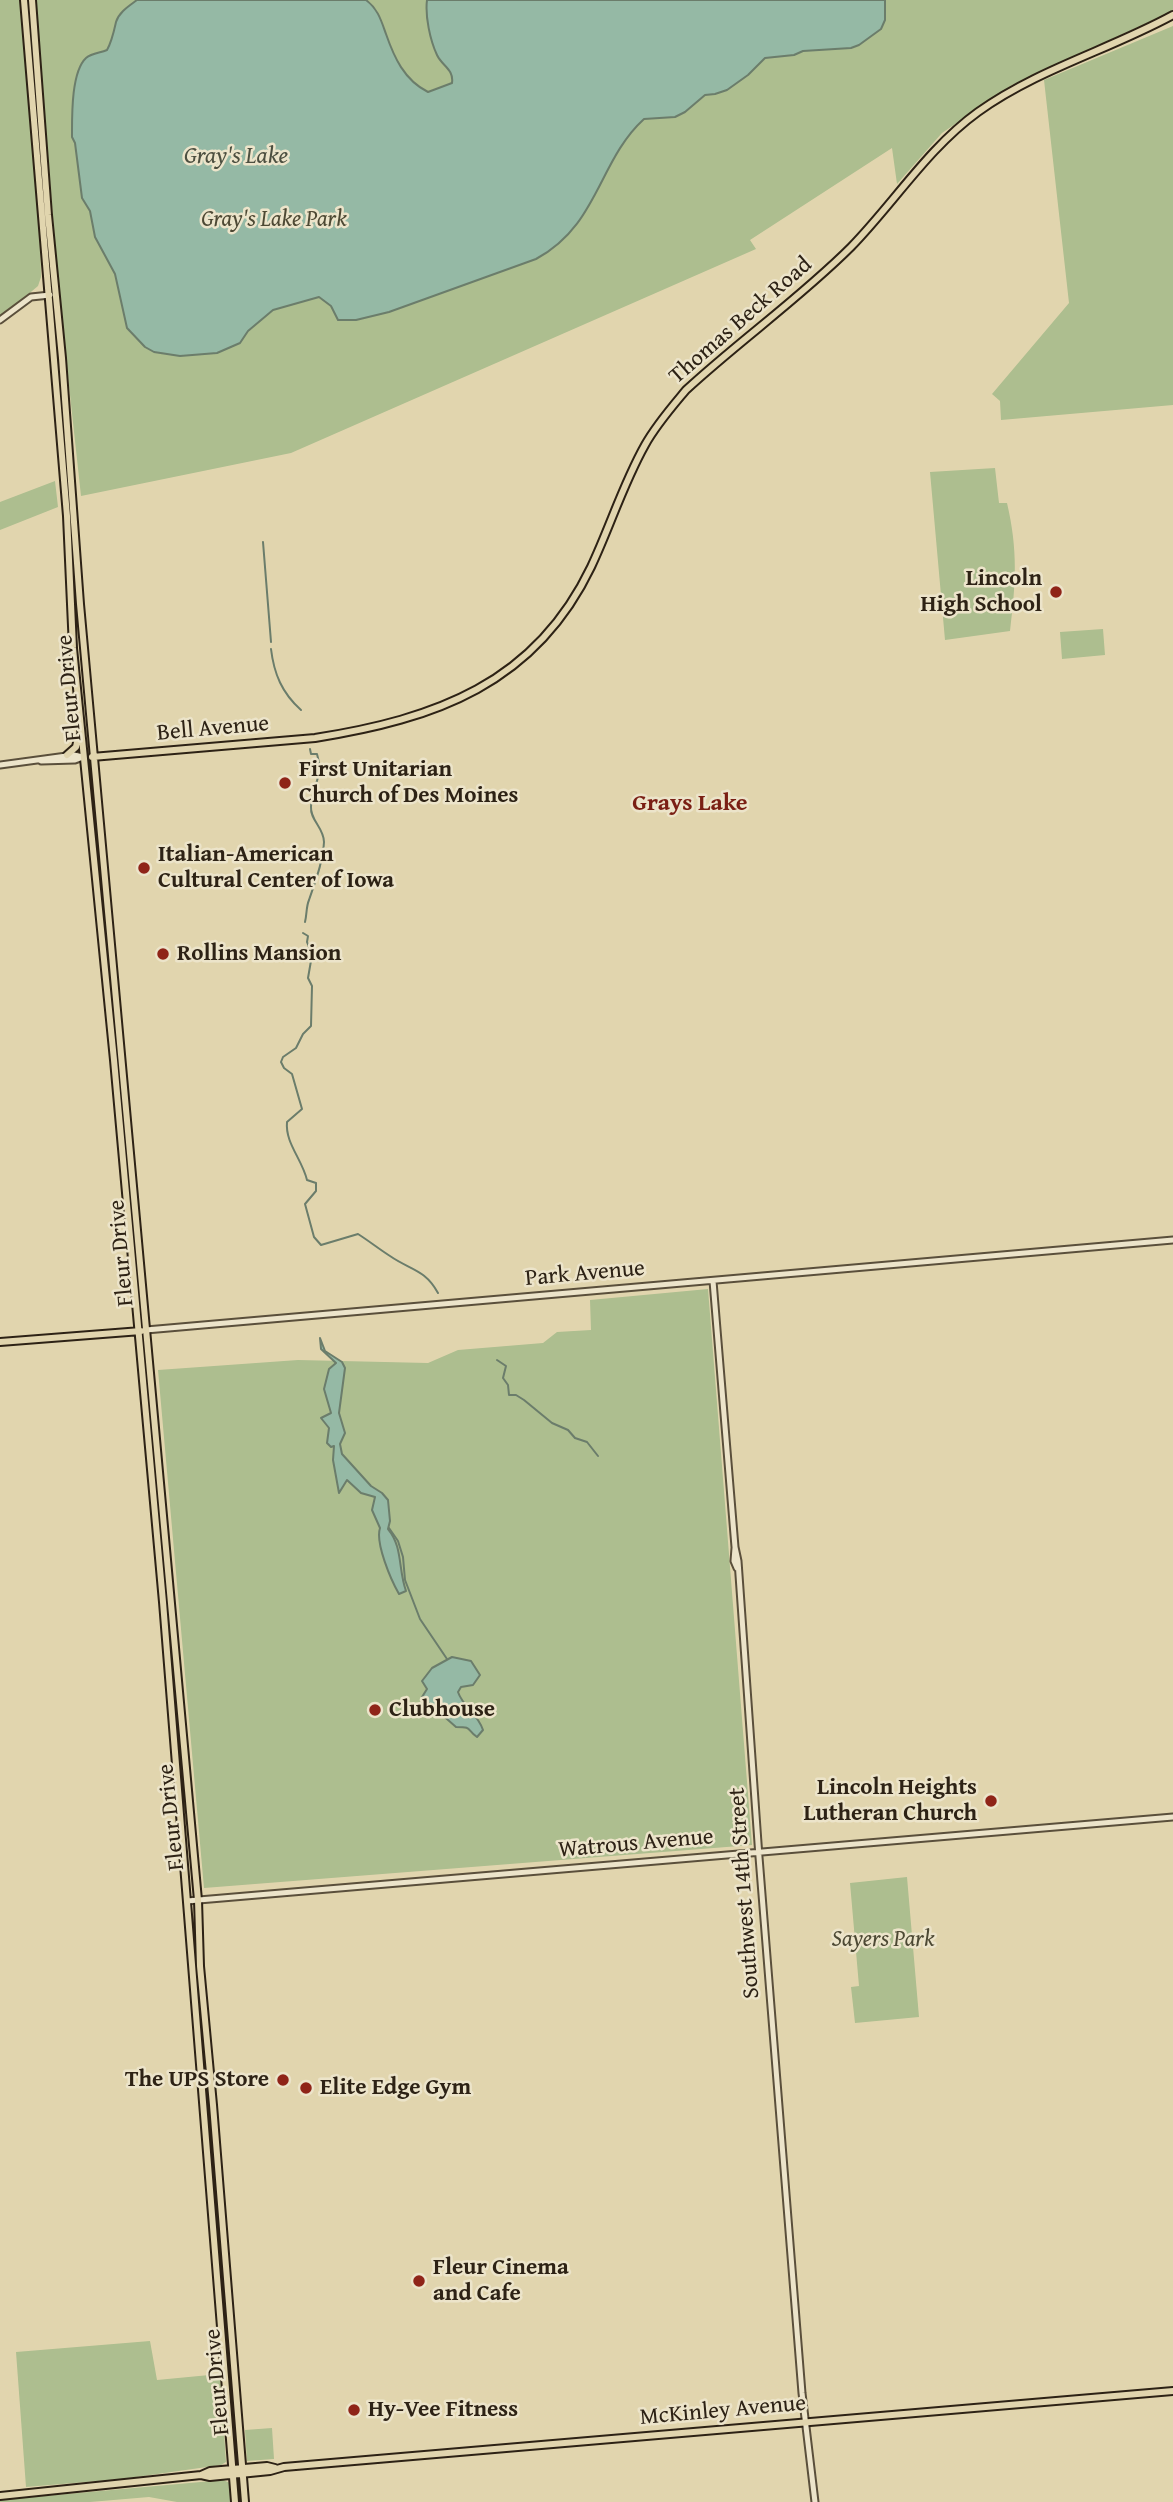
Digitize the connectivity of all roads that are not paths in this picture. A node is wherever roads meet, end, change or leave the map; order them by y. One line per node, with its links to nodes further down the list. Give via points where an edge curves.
1 (24, 0): 5 (main road, Fleur Drive)
2 (32, 0): 4 (main road, Fleur Drive)
3 (1173, 17): 10 (main road, Thomas Beck Road, via 1040,75 975,114 944,141 838,258 686,390 644,446 579,590 527,654 492,682 456,702 423,715)
4 (56, 294): 5 (street); 7 (main road, Fleur Drive)
5 (48, 295): 6 (street, via 31,298); 7 (main road, Fleur Drive)
6 (0, 320)
7 (66, 462): 8 (main road, Fleur Drive)
8 (70, 514): 9 (main road, Fleur Drive); 13 (main road, Fleur Drive)
9 (79, 715): 11 (main road, via 77,743); 12 (main road, Fleur Drive)
10 (345, 733): 13 (main road, Bell Avenue)
11 (67, 755): 12 (street, Bell Avenue); 14 (street, Bell Avenue)
12 (83, 757): 13 (main road, Bell Avenue); 14 (street, Bell Avenue); 19 (main road, Fleur Drive)
13 (93, 757): 18 (main road, Fleur Drive)
14 (34, 761): 15 (street, Bell Avenue)
15 (0, 765)
16 (1173, 1240): 17 (street, Park Avenue)
17 (713, 1281): 18 (street, Park Avenue); 22 (street, Southwest 14th Street)
18 (146, 1330): 19 (main road, Park Avenue); 23 (main road, Fleur Drive)
19 (138, 1331): 20 (main road, Park Avenue); 24 (main road, Fleur Drive)
20 (0, 1342)
21 (1173, 1817): 22 (street, Watrous Avenue)
22 (759, 1851): 23 (street, Watrous Avenue); 26 (street, Southwest 14th Street)
23 (198, 1900): 24 (street, Watrous Avenue); 27 (main road, Fleur Drive)
24 (187, 1901): 28 (main road, Fleur Drive)
25 (1173, 2391): 26 (main road, McKinley Avenue)
26 (807, 2421): 27 (main road, McKinley Avenue); 32 (street, Southwest 14th Street)
27 (242, 2471): 28 (main road, McKinley Avenue); 31 (main road, Fleur Drive)
28 (233, 2472): 29 (main road, McKinley Avenue); 30 (main road, Fleur Drive)
29 (0, 2496)
30 (235, 2502)
31 (245, 2502)
32 (815, 2502)

